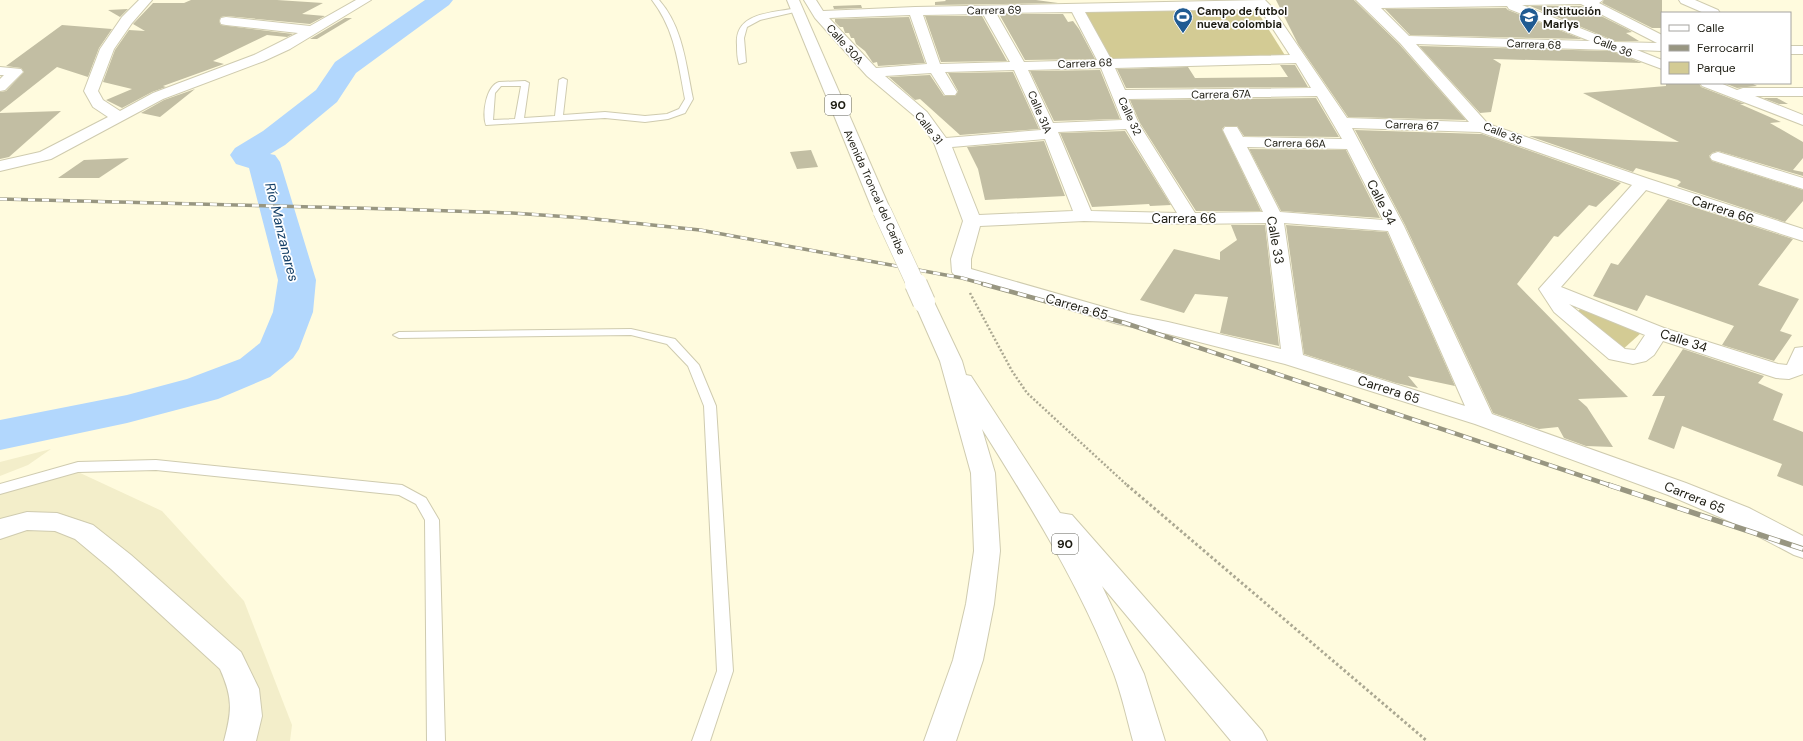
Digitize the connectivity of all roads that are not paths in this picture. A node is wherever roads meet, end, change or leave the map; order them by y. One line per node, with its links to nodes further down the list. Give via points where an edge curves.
1 (146, 0): 39 (main road, via 127,20 107,49 91,91 92,98 98,104)
2 (365, 0): 18 (main road)
3 (655, 0): 40 (lane, via 671,24 681,60 689,99 682,111 645,119 605,115)
4 (810, 0): 16 (main road, Calle 30A)
5 (1588, 0): 7 (main road); 19 (main road)
6 (1685, 0): 15 (main road)
7 (1502, 2): 9 (main road); 21 (main road, Calle 36)
8 (1260, 3): 10 (main road, Carrera 69); 23 (main road, Calle 34)
9 (1366, 3): 20 (main road, Calle 35)
10 (1146, 4): 12 (main road, Carrera 69)
11 (795, 5): 24 (lane, via 746,23 741,30); 65 (main road, Avenida Troncal del Caribe / 90, bridge, via 882,211)
12 (1077, 9): 14 (main road, Carrera 69); 25 (main road, Calle 32)
13 (915, 11): 14 (main road, Carrera 69); 16 (main road, Carrera 69); 28 (main road)
14 (988, 11): 26 (main road, Calle 31A)
15 (1712, 12)
16 (819, 15): 30 (main road, Calle 30A)
17 (226, 21): 18 (main road)
18 (309, 30): 39 (main road, via 286,46 158,96)
19 (1661, 39)
20 (1405, 40): 21 (main road, Carrera 68); 45 (main road, Calle 35)
21 (1614, 47): 22 (main road, Carrera 68); 27 (main road, Calle 36)
22 (1661, 47)
23 (1298, 59): 25 (main road, Carrera 68); 35 (main road, Calle 34)
24 (742, 62)
25 (1106, 63): 26 (main road, Carrera 68); 38 (main road, Calle 32)
26 (1020, 65): 28 (main road, Carrera 68); 46 (main road, Calle 31A)
27 (1661, 65)
28 (935, 68): 30 (main road, Carrera 68); 34 (main road)
29 (0, 71): 33 (main road, via 16,72)
30 (872, 73): 48 (main road, Calle 31, via 922,115)
31 (563, 80): 40 (lane)
32 (1710, 84): 36 (main road)
33 (0, 87)
34 (950, 92)
35 (1321, 92): 38 (main road, Carrera 67A); 43 (main road, Calle 34)
36 (1730, 92): 37 (main road); 41 (main road)
37 (1803, 92)
38 (1120, 95): 44 (main road, Calle 32)
39 (119, 117): 51 (main road, via 45,156)
40 (559, 118): 42 (lane)
41 (1803, 120)
42 (519, 121): 42 (lane, via 525,83 499,84 491,93 489,123)
43 (1342, 123): 45 (main road, Carrera 67); 49 (main road, Calle 34)
44 (1131, 124): 46 (main road); 56 (main road, Calle 32)
45 (1482, 127): 52 (main road, Calle 35)
46 (1049, 131): 48 (main road); 54 (main road, Calle 31A)
47 (1234, 136): 49 (main road, Carrera 66A); 55 (main road, Calle 33)
48 (942, 143): 57 (main road, Calle 31)
49 (1352, 144): 58 (main road, Calle 34)
50 (1718, 158): 53 (main road)
51 (0, 166)
52 (1643, 183): 59 (main road, Carrera 66); 60 (main road)
53 (1803, 184)
54 (1084, 216): 56 (main road, Carrera 66); 57 (main road, Carrera 66)
55 (1274, 217): 56 (main road, Carrera 66); 58 (main road, Carrera 66); 63 (main road, Calle 33)
56 (1189, 219)
57 (972, 221): 63 (main road, Carrera 65, via 961,259 965,282)
58 (1395, 226): 66 (main road, Calle 34)
59 (1803, 235)
60 (1549, 289): 61 (main road, Calle 34); 61 (main road, via 1561,308 1617,354 1638,358 1644,355)
61 (1656, 332): 64 (main road, Calle 34, via 1776,371 1789,372)
62 (400, 335): 73 (lane, via 631,332 670,341 693,365 710,406 724,672)
63 (1294, 359): 66 (main road, Carrera 65)
64 (1800, 361)
65 (951, 362): 67 (main road, Avenida Troncal del Caribe / 90); 74 (main road, Avenida Troncal del Caribe / 90, via 983,474 987,551 980,604 968,660)
66 (1483, 419): 70 (main road, Carrera 65, via 1677,489 1740,515)
67 (1029, 483): 75 (main road, Avenida Troncal del Caribe / 90, via 1087,583 1129,675); 76 (main road)
68 (0, 489): 72 (lane, via 78,466 156,465 402,490 421,501 432,520)
69 (0, 529): 71 (main road, via 27,521 58,522 84,532 121,562 231,661 244,689 246,716)
70 (1803, 548)
71 (240, 741)
72 (436, 741)
73 (701, 741)
74 (940, 741)
75 (1149, 741)
76 (1252, 741)

